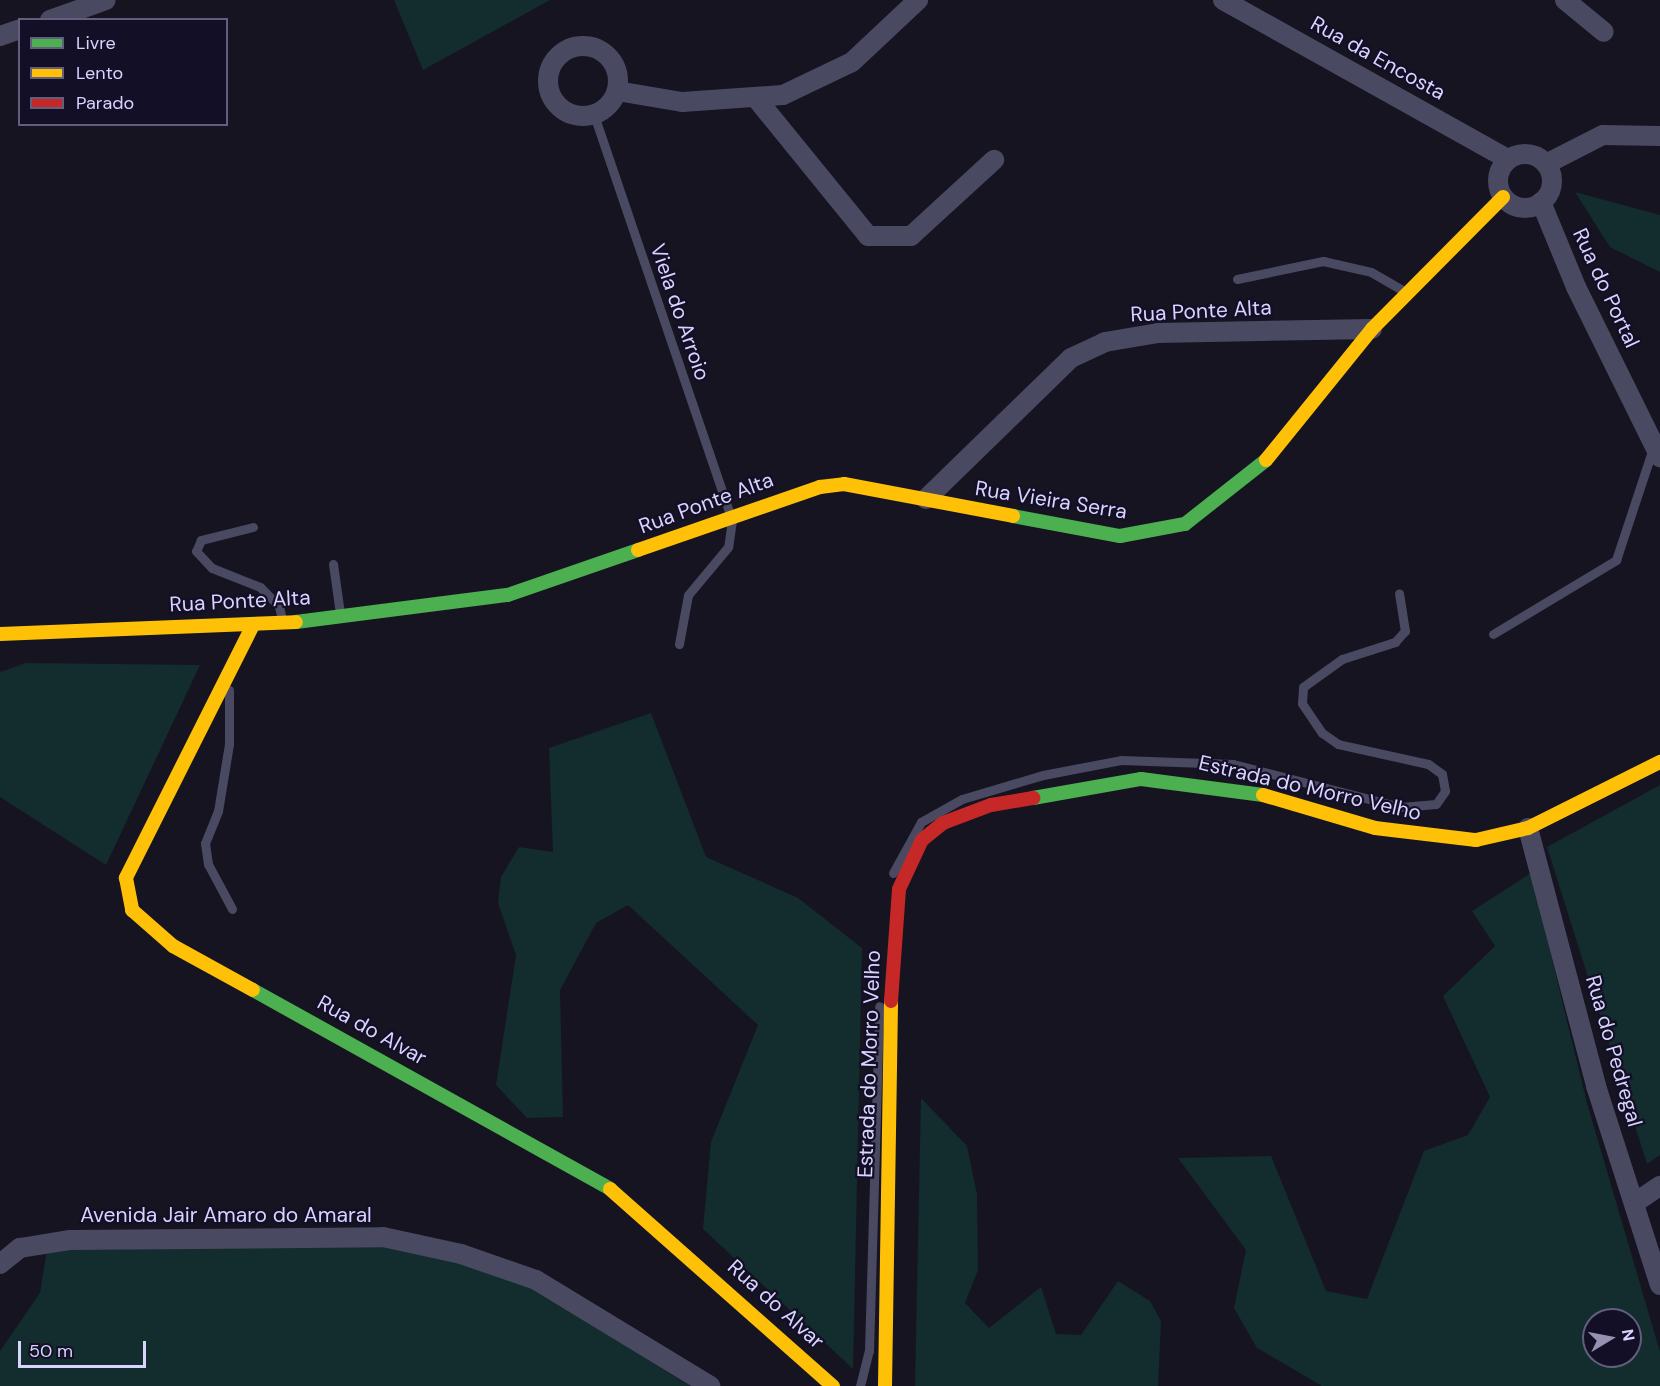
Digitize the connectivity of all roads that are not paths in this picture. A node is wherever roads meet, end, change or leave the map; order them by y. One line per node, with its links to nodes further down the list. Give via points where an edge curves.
1 (106, 0): 5 (street)
2 (918, 0): 10 (street, via 852,62 783,95)
3 (1223, 0): 13 (street, Rua da Encosta)
4 (1565, 0): 7 (street)
5 (56, 18)
6 (18, 30): 8 (street)
7 (1604, 32)
8 (0, 36)
9 (617, 91): 10 (street, via 682,102); 11 (street); 11 (street, via 615,64 595,47 569,48 558,56 549,74 550,94 568,113)
10 (756, 98): 14 (street, via 868,236 911,236)
11 (594, 115): 23 (lane, Viela do Arroio)
12 (1660, 136): 15 (street, via 1603,135)
13 (1508, 159): 15 (street, via 1533,154); 16 (street, via 1499,173)
14 (994, 160)
15 (1546, 164): 17 (street, via 1552,180)
16 (1503, 197): 17 (street, via 1526,208); 19 (street, Rua Vieira Serra)
17 (1541, 202): 21 (street, Rua do Portal, via 1576,287)
18 (1237, 279): 19 (lane, via 1323,261 1371,272)
19 (1406, 293): 20 (street, Rua Vieira Serra)
20 (1372, 329): 22 (street, Rua Ponte Alta, via 1158,333 1105,342 1064,364); 22 (street, Rua Vieira Serra, via 1263,464 1185,524 1120,536)
21 (1657, 452): 31 (lane, via 1616,560)
22 (926, 499): 23 (street, Rua Ponte Alta, via 844,484 820,487)
23 (732, 520): 27 (street, Rua Ponte Alta, via 508,595); 32 (lane, via 728,547 688,596)
24 (253, 527): 28 (lane, via 201,540 196,551 212,568 260,587 279,606)
25 (333, 564): 27 (lane)
26 (1399, 593): 43 (lane, via 1405,631 1395,642 1342,659 1303,687 1302,703 1322,733 1338,744 1428,764 1442,774 1444,791 1436,804 1401,807 1233,764 1121,760 1043,774 962,799 921,822 901,849 893,873 875,1045 869,1351)
27 (341, 619): 28 (street, Rua Ponte Alta)
28 (283, 624): 29 (street, Rua Ponte Alta)
29 (252, 627): 30 (street, Rua Ponte Alta); 33 (street, Rua do Alvar)
30 (0, 634)
31 (1493, 634)
32 (679, 644)
33 (227, 676): 36 (lane, via 229,744 218,811 205,843 208,864); 42 (street, Rua do Alvar, via 126,878 132,910 144,925 602,1182)
34 (1660, 762): 35 (street, Estrada do Morro Velho)
35 (1528, 828): 38 (street, Rua do Pedregal, via 1596,1086); 44 (street, Estrada do Morro Velho, via 1476,840 1426,837 1375,828 1248,790 1141,779 991,805 943,823 922,840 899,889 892,966)
36 (232, 909)
37 (1660, 1186): 38 (street)
38 (1636, 1202): 40 (street, Rua do Pedregal)
39 (0, 1264): 41 (street, Avenida Jair Amaro do Amaral, via 20,1248 70,1240 383,1238 461,1254 536,1280)
40 (1660, 1285)
41 (710, 1386)
42 (833, 1386)
43 (860, 1386)
44 (885, 1386)

